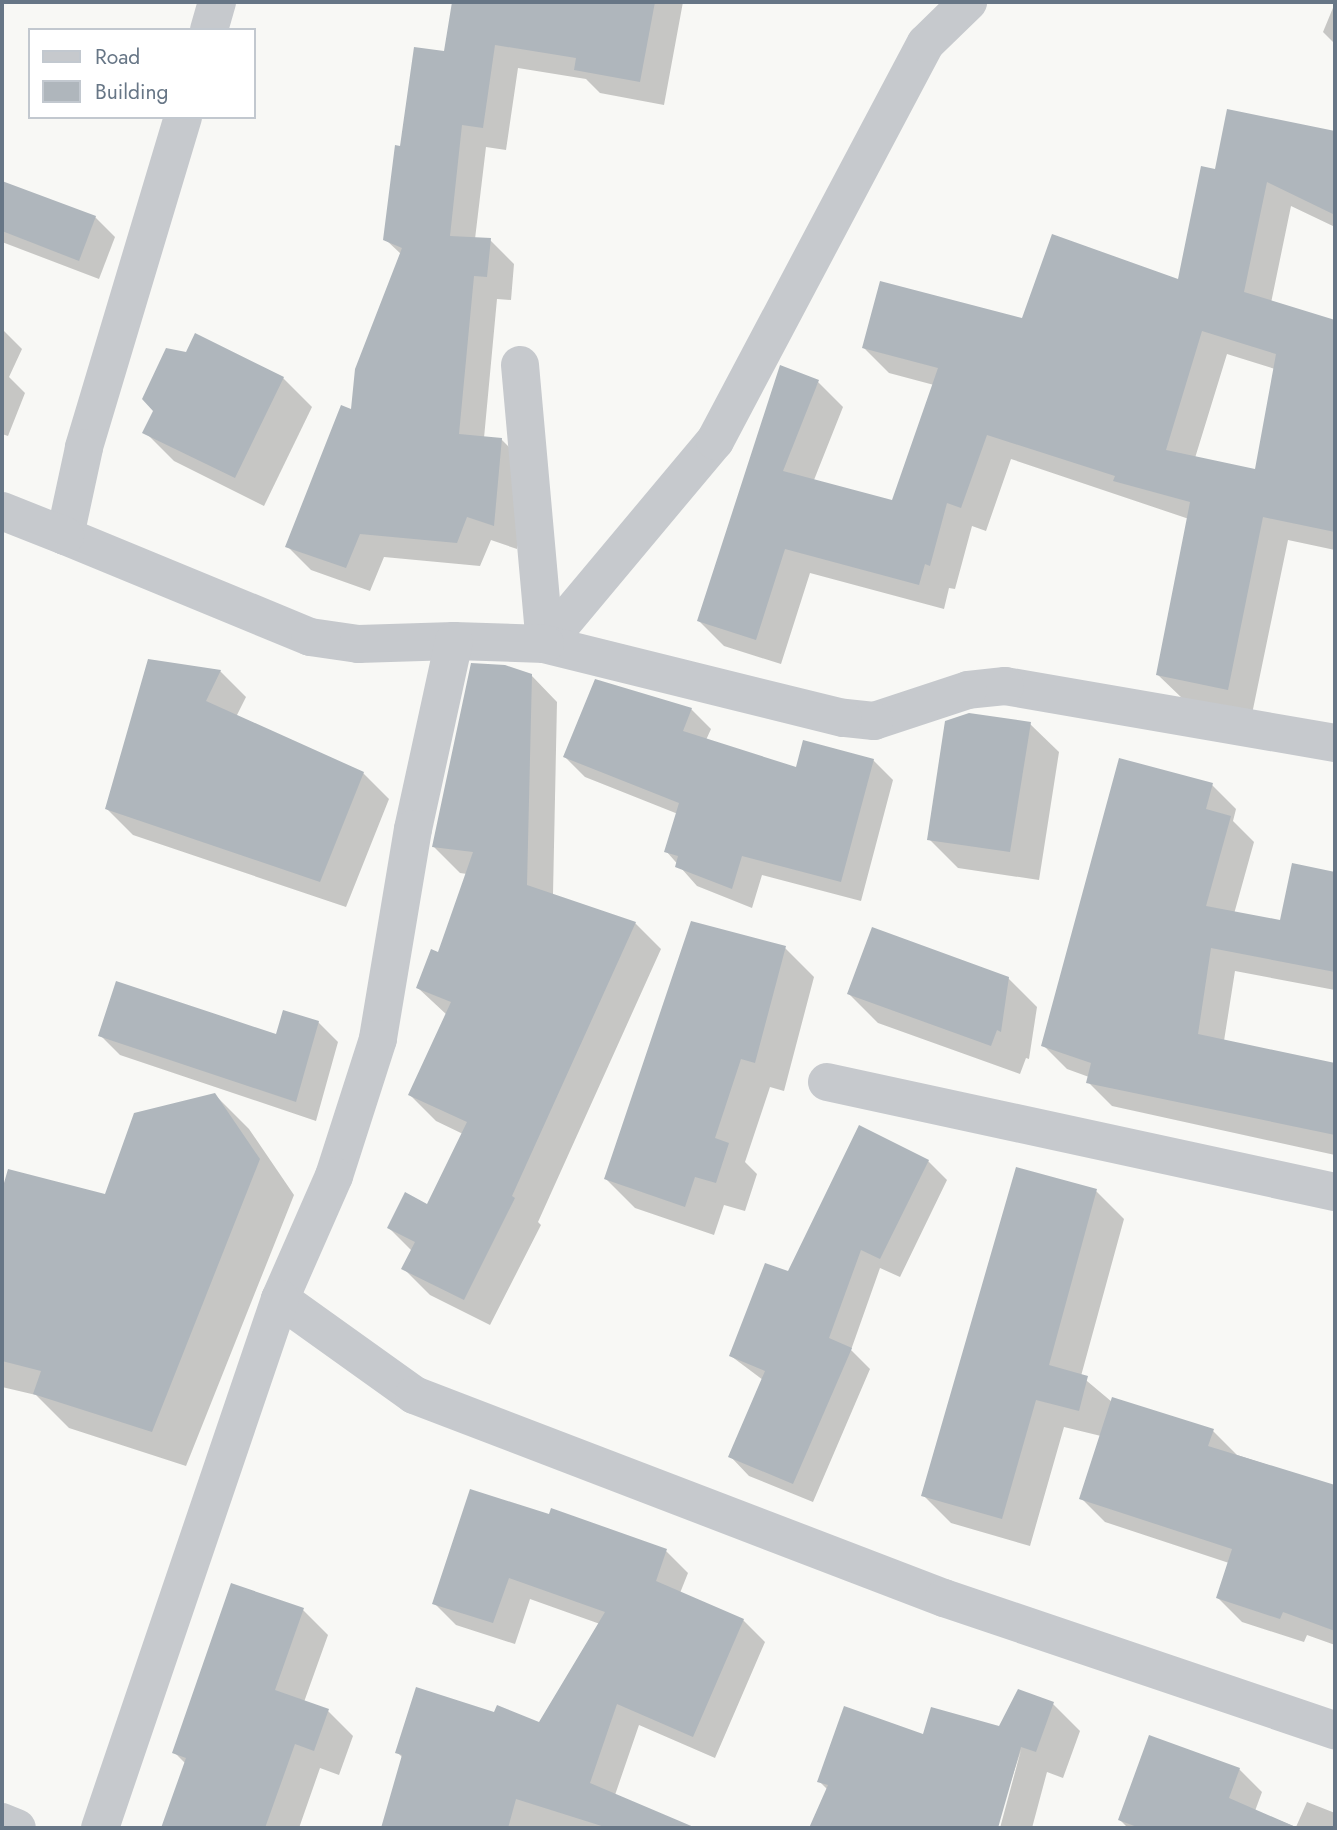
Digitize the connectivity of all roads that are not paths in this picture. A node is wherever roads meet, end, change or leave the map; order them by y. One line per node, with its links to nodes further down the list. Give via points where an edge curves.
1 (217, 2): 3 (street)
2 (968, 2): 9 (street, via 926,43 715,441)
3 (210, 28)
4 (182, 119): 7 (street, via 84,448)
5 (520, 365): 9 (street)
6 (2, 511): 7 (street)
7 (65, 536): 8 (street, via 310,637 358,644)
8 (454, 641): 9 (street); 13 (street, via 414,829 378,1039 334,1177)
9 (545, 644): 10 (street, via 843,718 874,721 968,690 1005,686)
10 (1335, 743)
11 (827, 1082): 12 (street)
12 (1335, 1192)
13 (280, 1299): 14 (street, via 414,1395 944,1598); 17 (street)
14 (1335, 1730)
15 (2, 1822): 16 (street)
16 (18, 1828)
17 (100, 1828)

